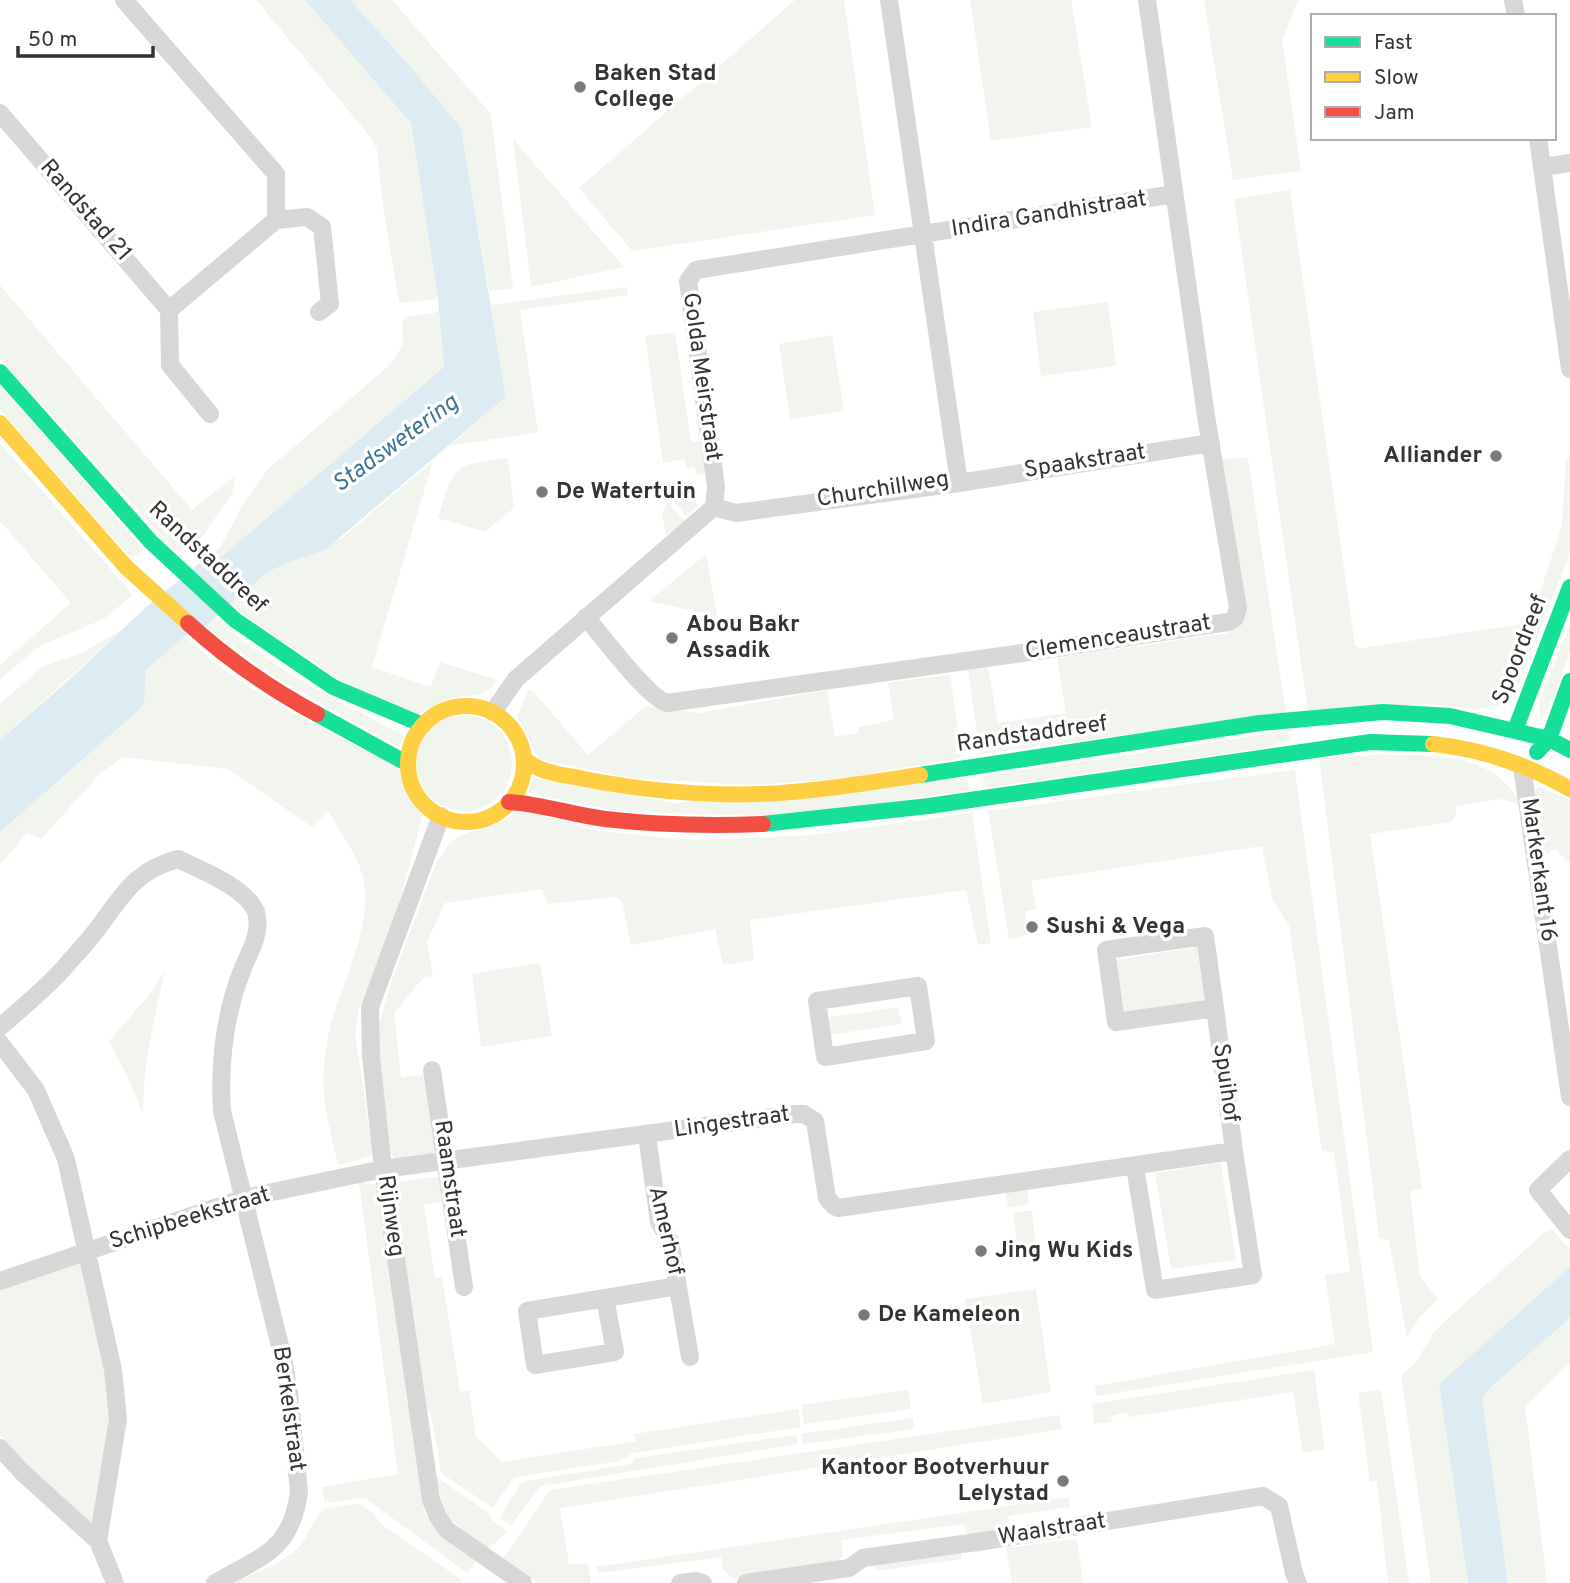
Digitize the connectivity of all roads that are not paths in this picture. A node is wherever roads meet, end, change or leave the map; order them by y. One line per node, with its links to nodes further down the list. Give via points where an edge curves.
1 (124, 0): 9 (street, via 276,174)
2 (890, 0): 10 (street, Churchillweg)
3 (1147, 0): 8 (street, Clemenceaustraat)
4 (0, 113): 11 (street, Randstad 21)
5 (1538, 140): 7 (street)
6 (1570, 163): 7 (street)
7 (1543, 167): 13 (street)
8 (1174, 194): 10 (street, Indira Gandhistraat); 17 (street, Clemenceaustraat)
9 (275, 220): 11 (street); 12 (street, via 307,217 322,227 330,304)
10 (924, 235): 18 (street, Churchillweg); 19 (street, Golda Meirstraat, via 696,270 688,281 716,487)
11 (169, 310): 15 (street, via 170,365)
12 (319, 312)
13 (1570, 369)
14 (0, 372): 24 (main road, Randstaddreef, via 151,542 235,620 332,687)
15 (211, 414)
16 (0, 423): 29 (main road, via 125,567 210,643 290,699)
17 (1211, 443): 18 (street, Spaakstraat); 21 (street, Clemenceaustraat, via 1238,608 1235,618 1227,622 667,703 645,687)
18 (959, 483): 19 (street, Churchillweg, via 736,513)
19 (714, 507): 21 (street)
20 (1570, 587): 25 (main road, Spoordreef)
21 (586, 617): 23 (street, via 516,679)
22 (1570, 681): 26 (main road)
23 (493, 712): 24 (main road, via 456,706); 28 (main road, via 519,740)
24 (422, 725): 29 (main road, via 409,750)
25 (1515, 730): 26 (main road, Randstaddreef); 28 (main road, Randstaddreef, via 1450,716 1356,714 1260,723 848,786 759,794 619,786 536,769); 30 (main road)
26 (1549, 739): 27 (main road, Randstaddreef); 30 (main road)
27 (1570, 750)
28 (524, 759): 32 (main road, via 518,789)
29 (408, 764): 33 (main road, via 417,795)
30 (1522, 767): 31 (main road); 32 (main road, via 1468,749 1370,742 775,824 710,826 604,819); 39 (street, Markerkant 16)
31 (1570, 789)
32 (509, 802): 33 (main road, via 495,814 477,820)
33 (441, 816): 45 (street, Rijnweg, via 370,1007)
34 (1215, 1008): 34 (street, Spuihof, via 1116,1022 1106,950 1205,936); 41 (street, Spuihof)
35 (0, 1027): 46 (street, Berkelstraat, via 61,971 136,878 177,859 224,880 255,910 258,931 228,1014 222,1073 222,1111)
36 (926, 1041): 36 (street, via 825,1057 817,1001 918,986)
37 (0, 1043): 48 (street, via 36,1090 57,1136)
38 (432, 1070): 43 (street, Raamstraat)
39 (1570, 1097)
40 (648, 1135): 43 (street, Lingestraat); 44 (street, Lingestraat, via 804,1114 815,1121 827,1198 838,1208); 50 (street, Amerhof, via 659,1222 670,1241)
41 (1235, 1158): 44 (street, via 1234,1151); 44 (street, Spuihof, via 1254,1275 1155,1290)
42 (1570, 1159): 47 (street, via 1538,1190)
43 (447, 1161): 45 (street, Lingestraat); 51 (street, Raamstraat)
44 (1135, 1167)
45 (383, 1169): 46 (street, Schipbeekstraat); 58 (street, Rijnweg, via 433,1508 447,1530)
46 (244, 1198): 48 (street, Schipbeekstraat); 57 (street, Berkelstraat, via 283,1358 299,1492 285,1538)
47 (1570, 1230)
48 (87, 1251): 49 (street, Schipbeekstraat); 55 (street, via 118,1405)
49 (0, 1282)
50 (678, 1286): 52 (street, Amerhof); 53 (street, Amerhof)
51 (464, 1287)
52 (605, 1298): 52 (street, Amerhof, via 527,1311 535,1365 615,1352)
53 (690, 1357)
54 (0, 1448): 55 (street)
55 (98, 1541): 56 (street)
56 (115, 1583)
57 (215, 1583)
58 (523, 1583)
59 (680, 1583): 60 (street)
60 (703, 1583)
61 (746, 1583): 62 (street, Waalstraat, via 849,1568 863,1558 1263,1496 1279,1506)
62 (1298, 1583)

